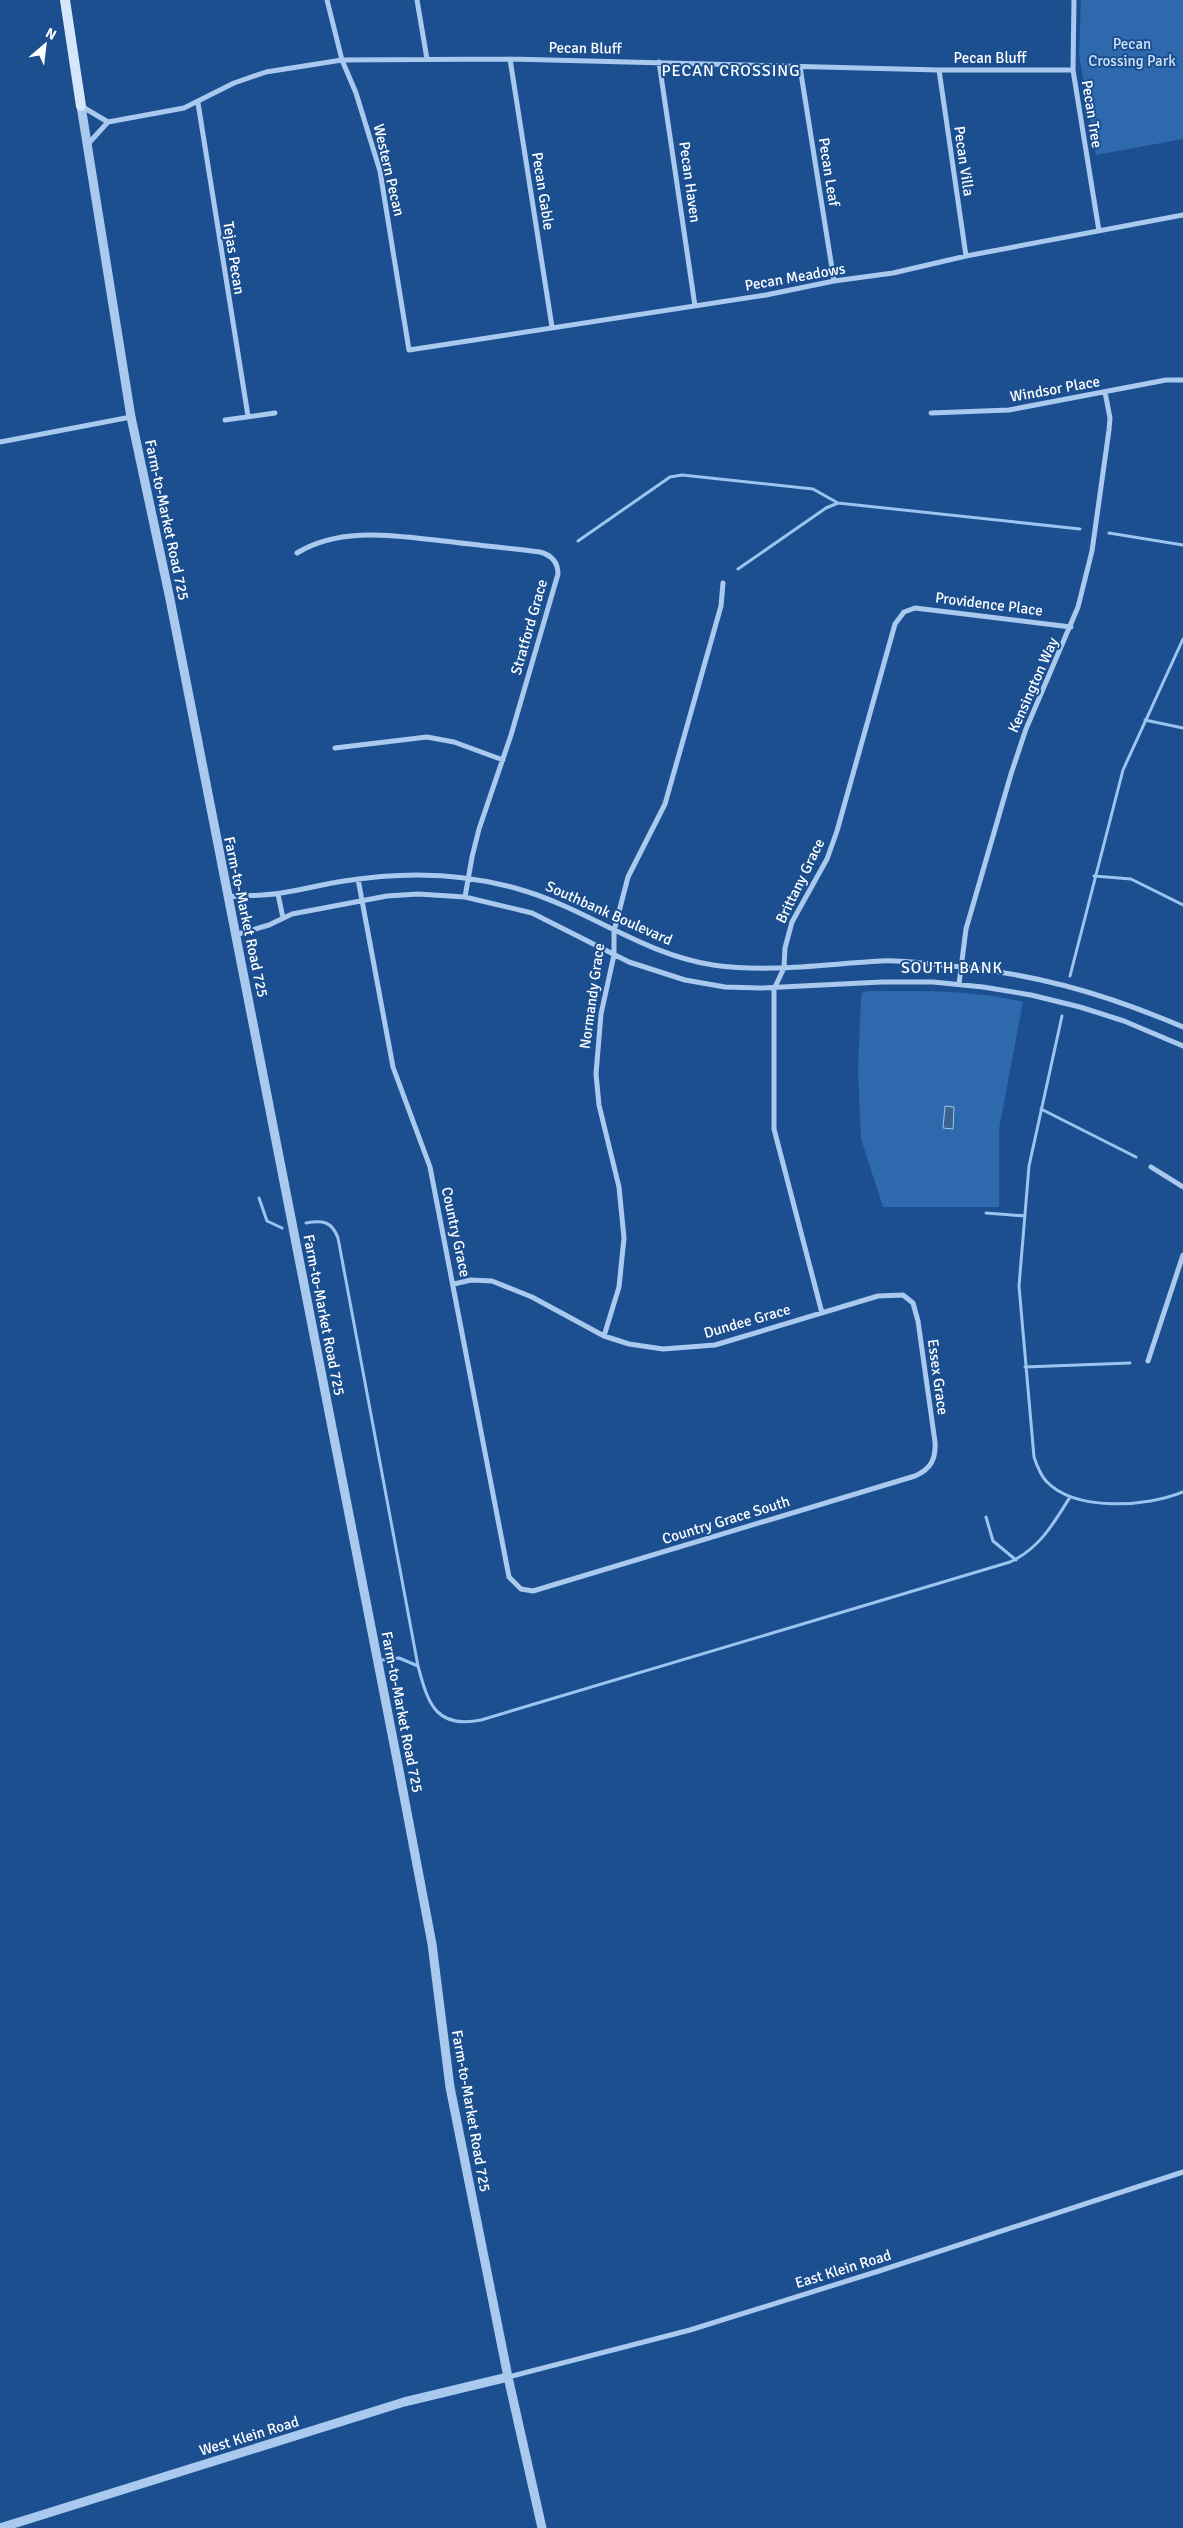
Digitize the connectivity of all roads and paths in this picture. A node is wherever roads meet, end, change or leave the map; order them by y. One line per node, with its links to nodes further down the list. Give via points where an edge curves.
1 (65, 0): 13 (main road)
2 (327, 0): 7 (street, Western Pecan)
3 (417, 0): 5 (street)
4 (1074, 0): 11 (street, Pecan Tree)
5 (427, 59): 6 (street, Pecan Bluff); 7 (street, Pecan Bluff)
6 (510, 59): 8 (street, Pecan Bluff); 21 (street, Pecan Gable)
7 (342, 60): 12 (street, Pecan Bluff, via 266,72 234,83); 22 (street, Western Pecan, via 356,93 380,171)
8 (659, 62): 9 (street, Pecan Bluff); 20 (street, Pecan Haven)
9 (800, 67): 10 (street, Pecan Bluff); 19 (street, Pecan Leaf)
10 (938, 70): 11 (street, Pecan Bluff); 18 (street, Pecan Villa)
11 (1073, 70): 17 (street, Pecan Tree)
12 (198, 103): 14 (street, Pecan Bluff); 27 (street, Tejas Pecan)
13 (81, 106): 14 (street); 15 (street, Farm-to-Market Road 725)
14 (108, 122): 15 (street)
15 (88, 144): 28 (street, Farm-to-Market Road 725)
16 (1183, 215): 17 (street, Pecan Meadows)
17 (1099, 231): 18 (street, Pecan Meadows)
18 (966, 256): 19 (street, Pecan Meadows, via 893,273)
19 (834, 281): 20 (street, Pecan Meadows)
20 (695, 306): 21 (street, Pecan Meadows)
21 (552, 327): 22 (street, Pecan Meadows)
22 (409, 350)
23 (1183, 380): 24 (street, Windsor Place, via 1166,380)
24 (1105, 392): 26 (street, Windsor Place, via 1009,410); 34 (street, Kensington Way, via 1110,418 1092,551)
25 (275, 413): 27 (street)
26 (931, 413)
27 (248, 416): 29 (street)
28 (131, 417): 30 (street); 40 (street, Farm-to-Market Road 725, via 170,599)
29 (225, 420)
30 (0, 442)
31 (297, 553): 36 (street, Stratford Grace, via 330,539 380,535 540,552 554,560 558,574)
32 (723, 583): 44 (street, Normandy Grace, via 721,606 665,804 628,877)
33 (904, 612): 34 (street, Providence Place, via 915,608); 48 (street, Brittany Grace, via 895,624 832,846 788,935)
34 (1071, 627): 47 (street, Kensington Way, via 1018,751 966,929)
35 (334, 748): 36 (street, via 427,736)
36 (503, 760): 37 (street, Stratford Grace, via 479,829)
37 (468, 878): 38 (street, Southbank Boulevard, via 418,874); 41 (street, Stratford Grace); 44 (street, Southbank Boulevard, via 542,896)
38 (358, 879): 39 (street, Southbank Boulevard); 42 (street, Country Grace)
39 (278, 894): 40 (street, Southbank Boulevard); 43 (street)
40 (227, 897): 45 (street, Farm-to-Market Road 725)
41 (465, 897): 42 (street, Southbank Boulevard, via 418,894); 46 (street, Southbank Boulevard, via 532,913)
42 (363, 901): 43 (street, Southbank Boulevard); 56 (street, Country Grace, via 393,1067 426,1153)
43 (283, 918): 45 (street, Southbank Boulevard)
44 (614, 931): 46 (street, Normandy Grace); 48 (street, Southbank Boulevard, via 662,951 704,963)
45 (235, 935): 64 (street, Farm-to-Market Road 725, via 432,1944 450,2087)
46 (614, 955): 50 (street, Southbank Boulevard, via 644,968 692,981); 59 (street, Normandy Grace, via 601,1014 596,1074 598,1105 619,1187 624,1238 619,1287)
47 (960, 966): 48 (street, Southbank Boulevard, via 882,961); 49 (street, Kensington Way); 51 (street, Southbank Boulevard, via 1036,977 1120,1002)
48 (784, 968): 50 (street, Brittany Grace)
49 (959, 984): 50 (street, Southbank Boulevard, via 882,982); 52 (street, Southbank Boulevard, via 1017,992 1080,1007)
50 (774, 989): 58 (street, Brittany Grace, via 774,1129)
51 (1183, 1027)
52 (1183, 1046)
53 (1151, 1167): 54 (street)
54 (1183, 1187)
55 (1183, 1255): 60 (street)
56 (454, 1284): 59 (street, Dundee Grace, via 483,1279 502,1284); 62 (street, Country Grace, via 509,1577)
57 (908, 1298): 58 (street, Dundee Grace, via 899,1294 878,1296); 61 (street, Essex Grace, via 918,1320 935,1442)
58 (822, 1313): 59 (street, Dundee Grace, via 696,1348 646,1347)
59 (604, 1336)
60 (1148, 1361)
61 (933, 1462): 62 (street, Country Grace South, via 915,1476 533,1591)
62 (521, 1589)
63 (1183, 2172): 64 (street, East Klein Road, via 690,2330)
64 (508, 2377): 65 (street, West Klein Road, via 404,2402); 66 (street, Farm-to-Market Road 725)
65 (0, 2528)
66 (542, 2528)

